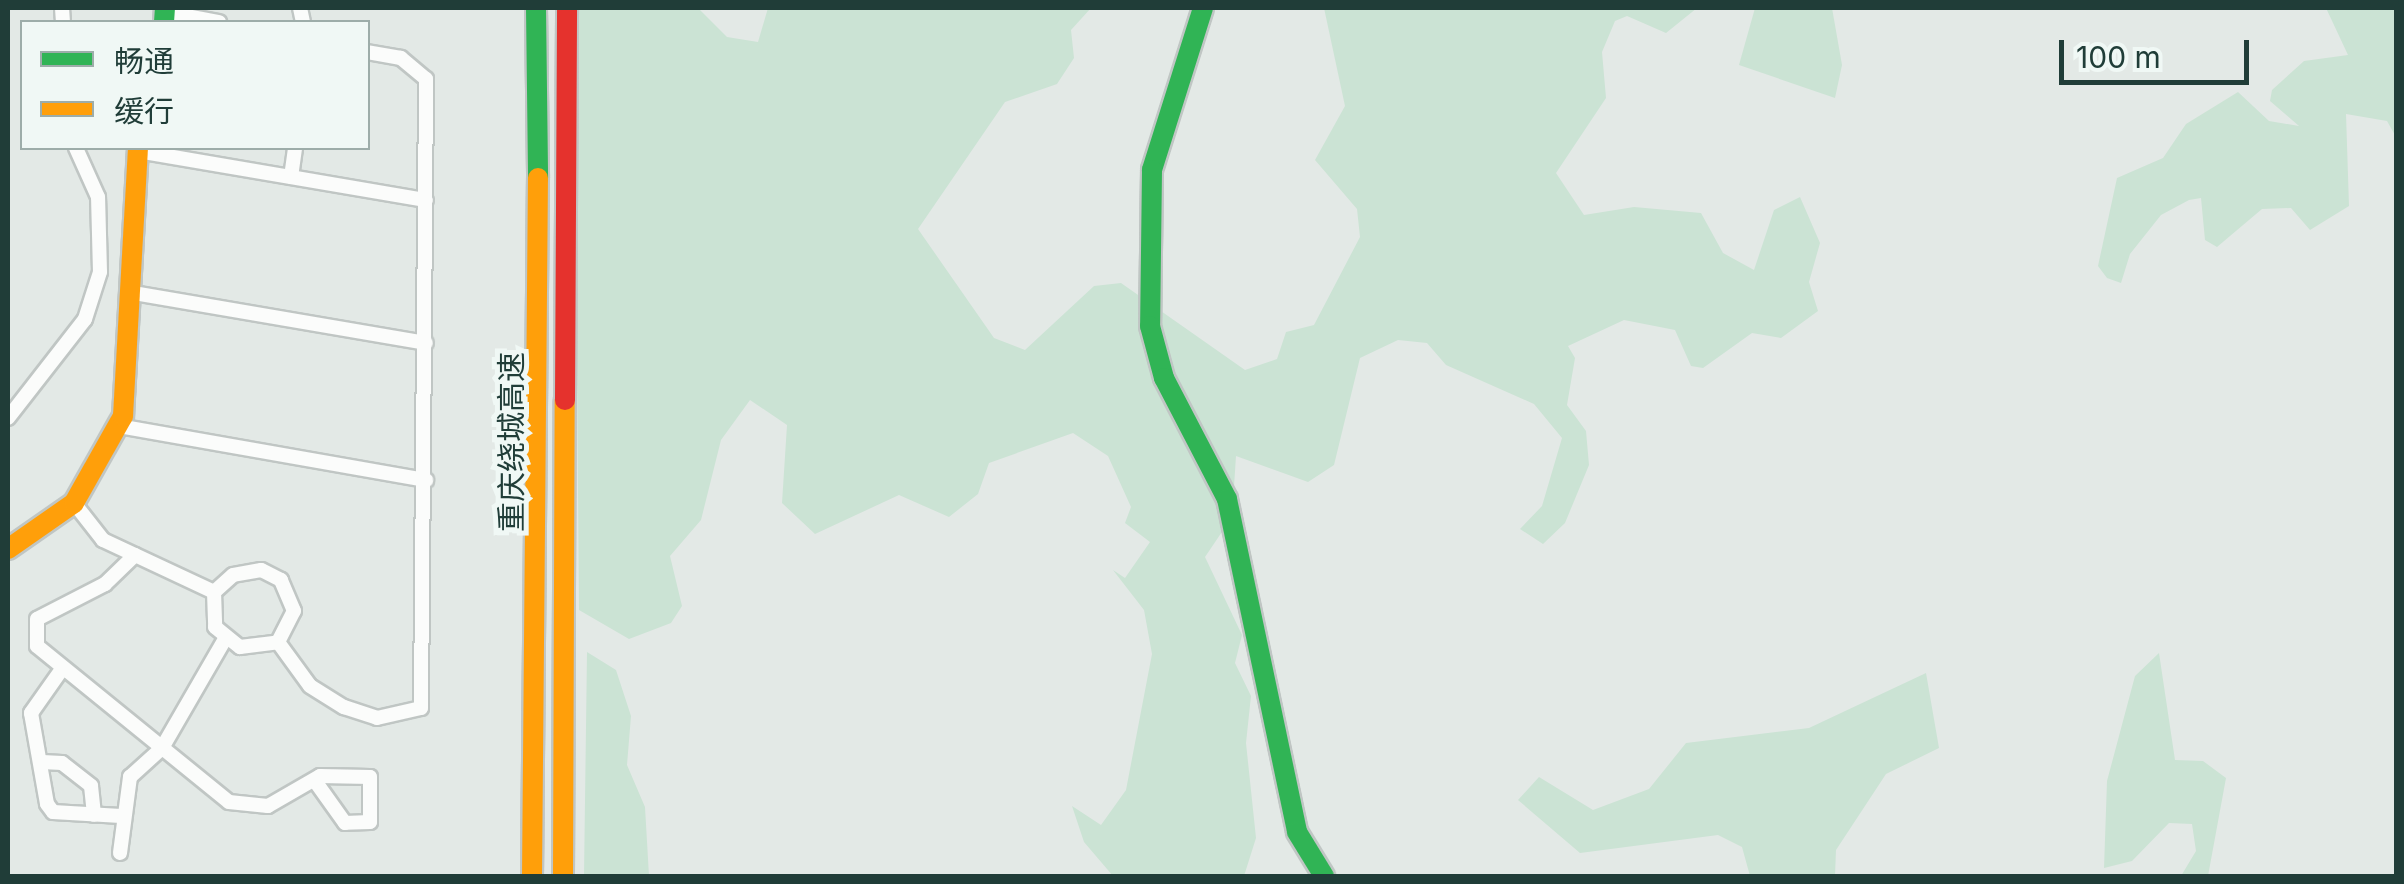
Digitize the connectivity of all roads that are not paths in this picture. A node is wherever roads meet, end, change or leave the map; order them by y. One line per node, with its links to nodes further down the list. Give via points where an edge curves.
1 (536, 8): 31 (main road, 重庆绕城高速, via 542,429)
2 (567, 8): 32 (main road, 重庆绕城高速)
3 (1203, 8): 33 (main road, via 1152,170 1150,326 1164,378 1227,499 1297,832)
4 (165, 14): 5 (street)
5 (206, 20)
6 (370, 52): 12 (street, via 401,58 426,79)
7 (77, 150): 15 (street, via 98,197 100,272 84,319)
8 (138, 150): 13 (main road)
9 (143, 150): 11 (street)
10 (295, 150): 11 (street)
11 (291, 177): 12 (street)
12 (426, 200): 14 (street)
13 (134, 293): 14 (street); 16 (main road)
14 (426, 342): 17 (street)
15 (8, 418)
16 (119, 426): 17 (street); 18 (main road)
17 (426, 480): 23 (street, via 420,708 377,718 344,707 310,686)
18 (74, 504): 19 (main road); 20 (street, via 103,540)
19 (8, 549)
20 (135, 555): 21 (street); 24 (street, via 105,584 37,619 38,646)
21 (214, 592): 22 (street, via 215,626); 23 (street, via 249,570 281,580 294,611)
22 (226, 639): 23 (street, via 259,650); 25 (street)
23 (278, 642)
24 (62, 669): 25 (street); 28 (street, via 31,713 47,804 53,812)
25 (162, 748): 27 (street, via 229,802 268,806); 30 (street, via 130,778)
26 (42, 762): 28 (street, via 62,764 92,786)
27 (315, 780): 27 (street, via 370,778 370,822 346,823)
28 (94, 815): 29 (street)
29 (121, 816)
30 (120, 853)
31 (532, 876)
32 (563, 876)
33 (1324, 876)

